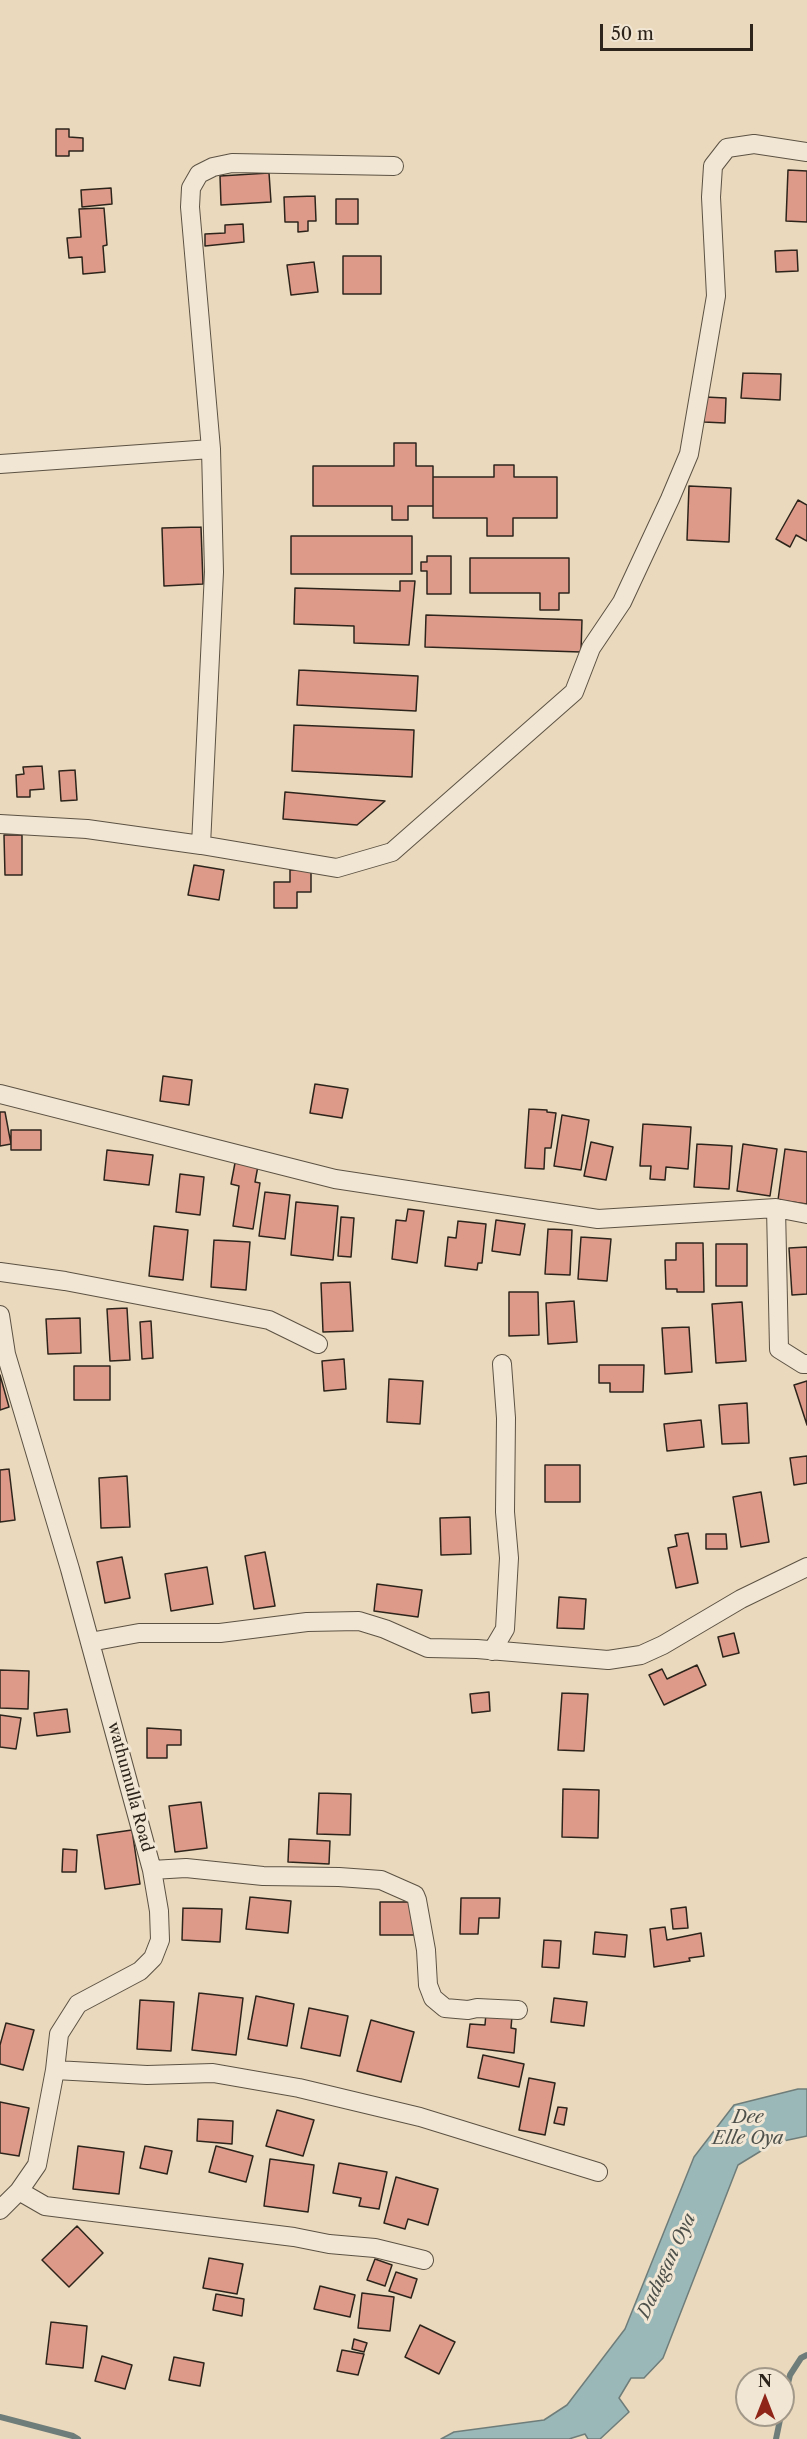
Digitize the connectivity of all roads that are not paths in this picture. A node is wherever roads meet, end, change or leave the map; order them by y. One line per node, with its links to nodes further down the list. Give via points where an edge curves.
1 (807, 152): 6 (street, via 754,144 728,148 713,166 716,296 689,454 622,602 591,648 574,692 392,852 337,868)
2 (394, 166): 3 (street, via 232,163 199,174 190,188 190,207)
3 (211, 449): 4 (street); 6 (street, via 214,572)
4 (0, 464)
5 (0, 824): 6 (street, via 87,829)
6 (201, 845)
7 (0, 1094): 8 (street, via 335,1179 598,1219)
8 (776, 1208): 9 (street); 15 (street, via 779,1349)
9 (807, 1214)
10 (0, 1272): 12 (street, via 269,1320)
11 (0, 1315): 13 (street, wathumulla Road)
12 (318, 1344)
13 (3, 1355): 17 (street, wathumulla Road)
14 (502, 1364): 18 (street, via 509,1558 505,1629)
15 (807, 1364)
16 (807, 1567): 18 (street, via 641,1654 608,1660)
17 (90, 1642): 18 (street, via 139,1633 220,1633 307,1622 359,1621 428,1648); 19 (street, wathumulla Road)
18 (492, 1651)
19 (152, 1870): 20 (street, via 186,1868 263,1876 381,1880 415,1895 433,1998 445,2008); 21 (street, wathumulla Road, via 160,1940 153,1958 140,1971 78,2004 59,2034)
20 (518, 2010)
21 (55, 2070): 22 (street, via 147,2075 213,2073 299,2088 420,2117); 23 (street, wathumulla Road, via 37,2165)
22 (598, 2172)
23 (19, 2191): 24 (street, wathumulla Road); 25 (street, via 45,2206 375,2248)
24 (0, 2210)
25 (424, 2260)

